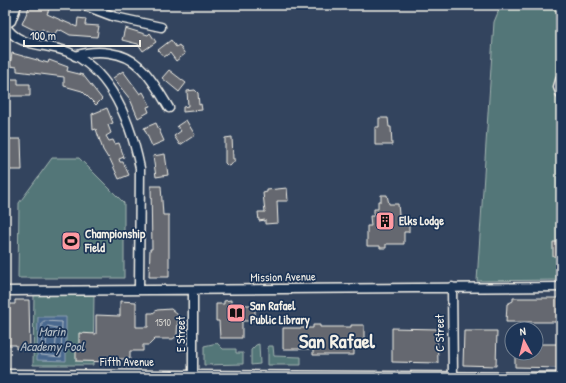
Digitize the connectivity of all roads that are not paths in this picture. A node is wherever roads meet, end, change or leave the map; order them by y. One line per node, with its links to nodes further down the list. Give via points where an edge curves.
1 (17, 5): 3 (street, via 11,21)
2 (83, 5): 4 (street, via 116,18)
3 (5, 25): 5 (street, via 18,39)
4 (161, 27)
5 (75, 56): 8 (street, via 102,52 121,56 140,67); 11 (street, via 105,81 125,118 136,151 140,168)
6 (561, 77): 7 (street, via 558,87)
7 (561, 95)
8 (169, 108)
9 (561, 287): 10 (street, Mission Avenue)
10 (452, 288): 12 (street, Mission Avenue); 17 (street, C Street)
11 (139, 290): 12 (street, Mission Avenue); 13 (street, Mission Avenue)
12 (193, 290): 15 (street, E Street)
13 (5, 291)
14 (5, 374): 15 (street, Fifth Avenue)
15 (193, 376): 16 (street, Fifth Avenue)
16 (323, 377): 17 (street, Fifth Avenue)
17 (452, 377): 18 (street, Fifth Avenue)
18 (561, 377)

